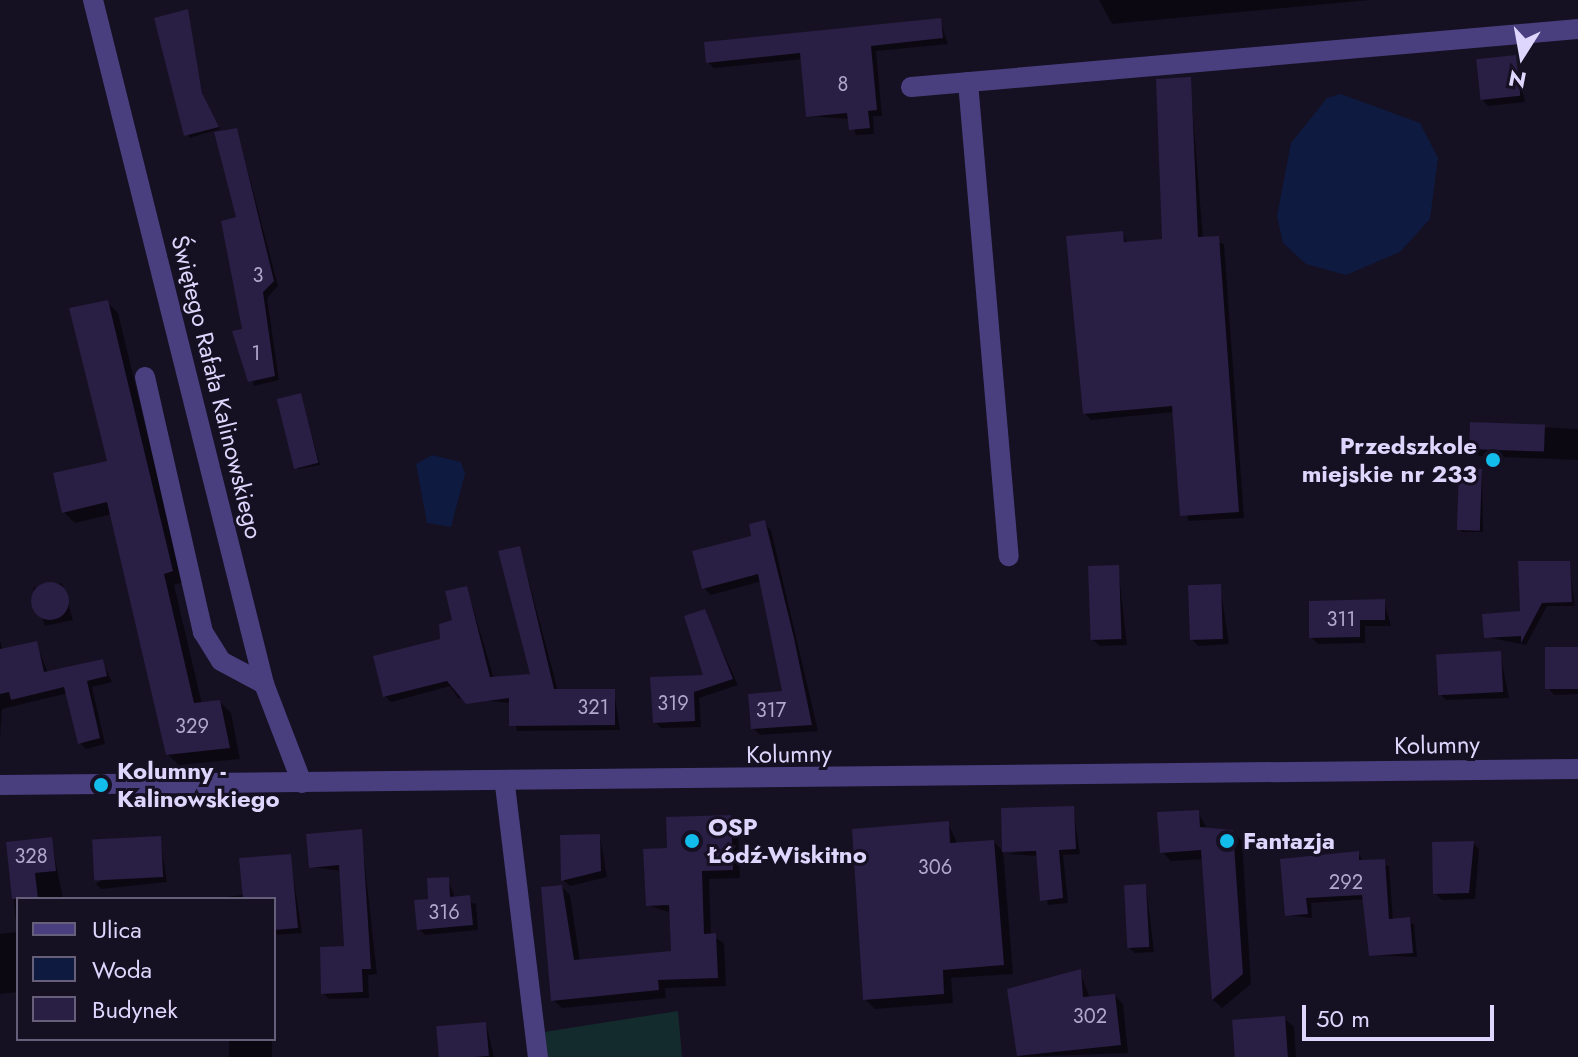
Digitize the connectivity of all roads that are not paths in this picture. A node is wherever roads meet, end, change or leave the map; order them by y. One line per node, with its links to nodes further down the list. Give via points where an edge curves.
1 (93, 0): 7 (street, Świętego Rafała Kalinowskiego)
2 (1578, 29): 3 (street)
3 (968, 82): 4 (street); 6 (street)
4 (911, 87)
5 (145, 377): 7 (street, via 203,632 221,661)
6 (1009, 556)
7 (264, 684): 9 (street, Świętego Rafała Kalinowskiego)
8 (1578, 769): 11 (street, Kolumny)
9 (302, 783): 10 (street, Kolumny); 11 (street, Kolumny)
10 (0, 785)
11 (505, 785): 12 (street)
12 (538, 1057)

